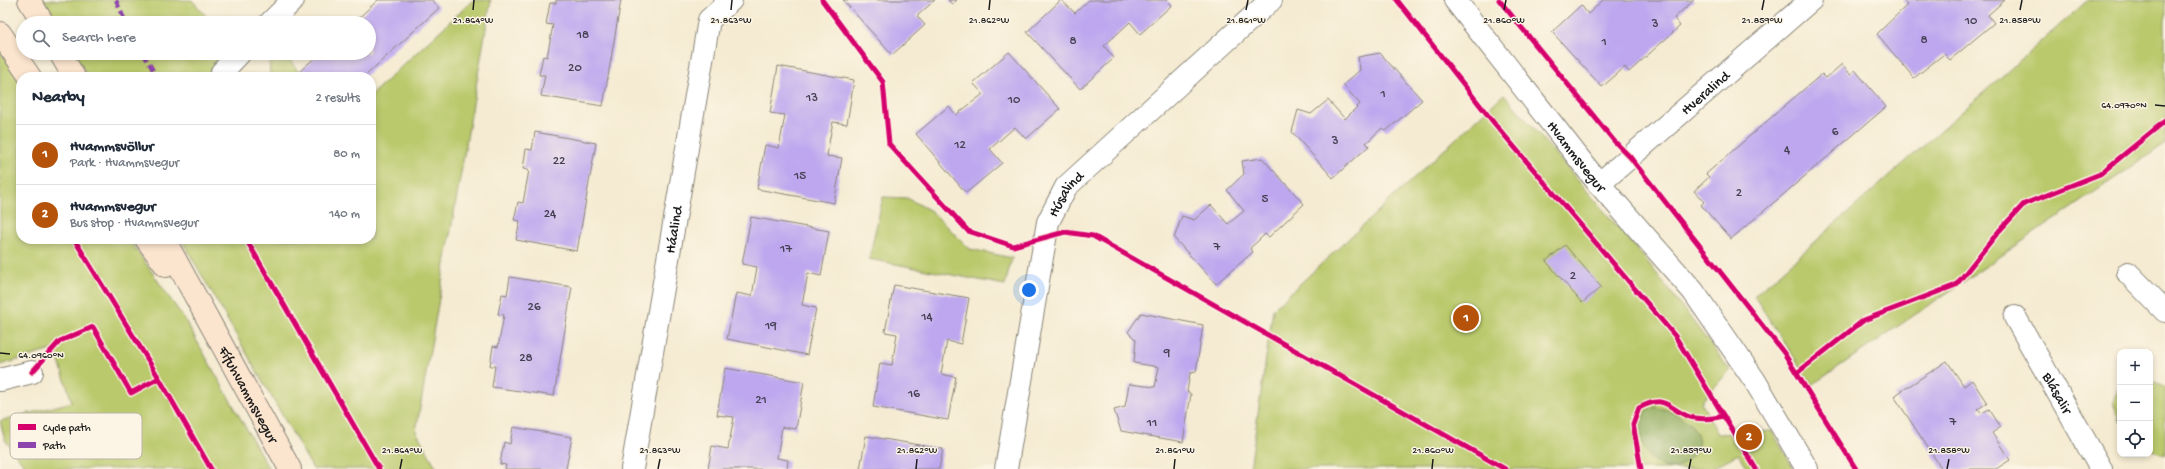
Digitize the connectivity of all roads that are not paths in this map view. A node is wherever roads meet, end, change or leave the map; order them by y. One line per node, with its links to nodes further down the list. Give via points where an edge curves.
1 (29, 0): 7 (main road)
2 (293, 0): 8 (street)
3 (731, 0): 27 (street, Háalind, via 709,20)
4 (1271, 0): 28 (street, Húsalind, via 1066,187 1048,222)
5 (1455, 0): 17 (street, Hvammsvegur)
6 (1811, 0): 17 (street, Hveralind)
7 (39, 16)
8 (277, 16)
9 (0, 33): 10 (main road)
10 (16, 56)
11 (18, 60): 14 (main road)
12 (64, 60): 15 (main road)
13 (233, 60): 16 (street)
14 (27, 72)
15 (71, 72)
16 (222, 72)
17 (1599, 184): 29 (street, Hvammsvegur, via 1693,292 1755,382)
18 (150, 244): 23 (main road, Fífuhvammsvegur)
19 (167, 244): 23 (main road, Fífuhvammsvegur)
20 (2128, 273): 21 (street)
21 (2165, 311)
22 (2015, 317): 30 (street, Blásalir)
23 (206, 320): 26 (main road, Fífuhvammsvegur)
24 (32, 372): 25 (street)
25 (0, 380)
26 (290, 469)
27 (632, 469)
28 (1006, 469)
29 (1807, 469)
30 (2101, 469)

